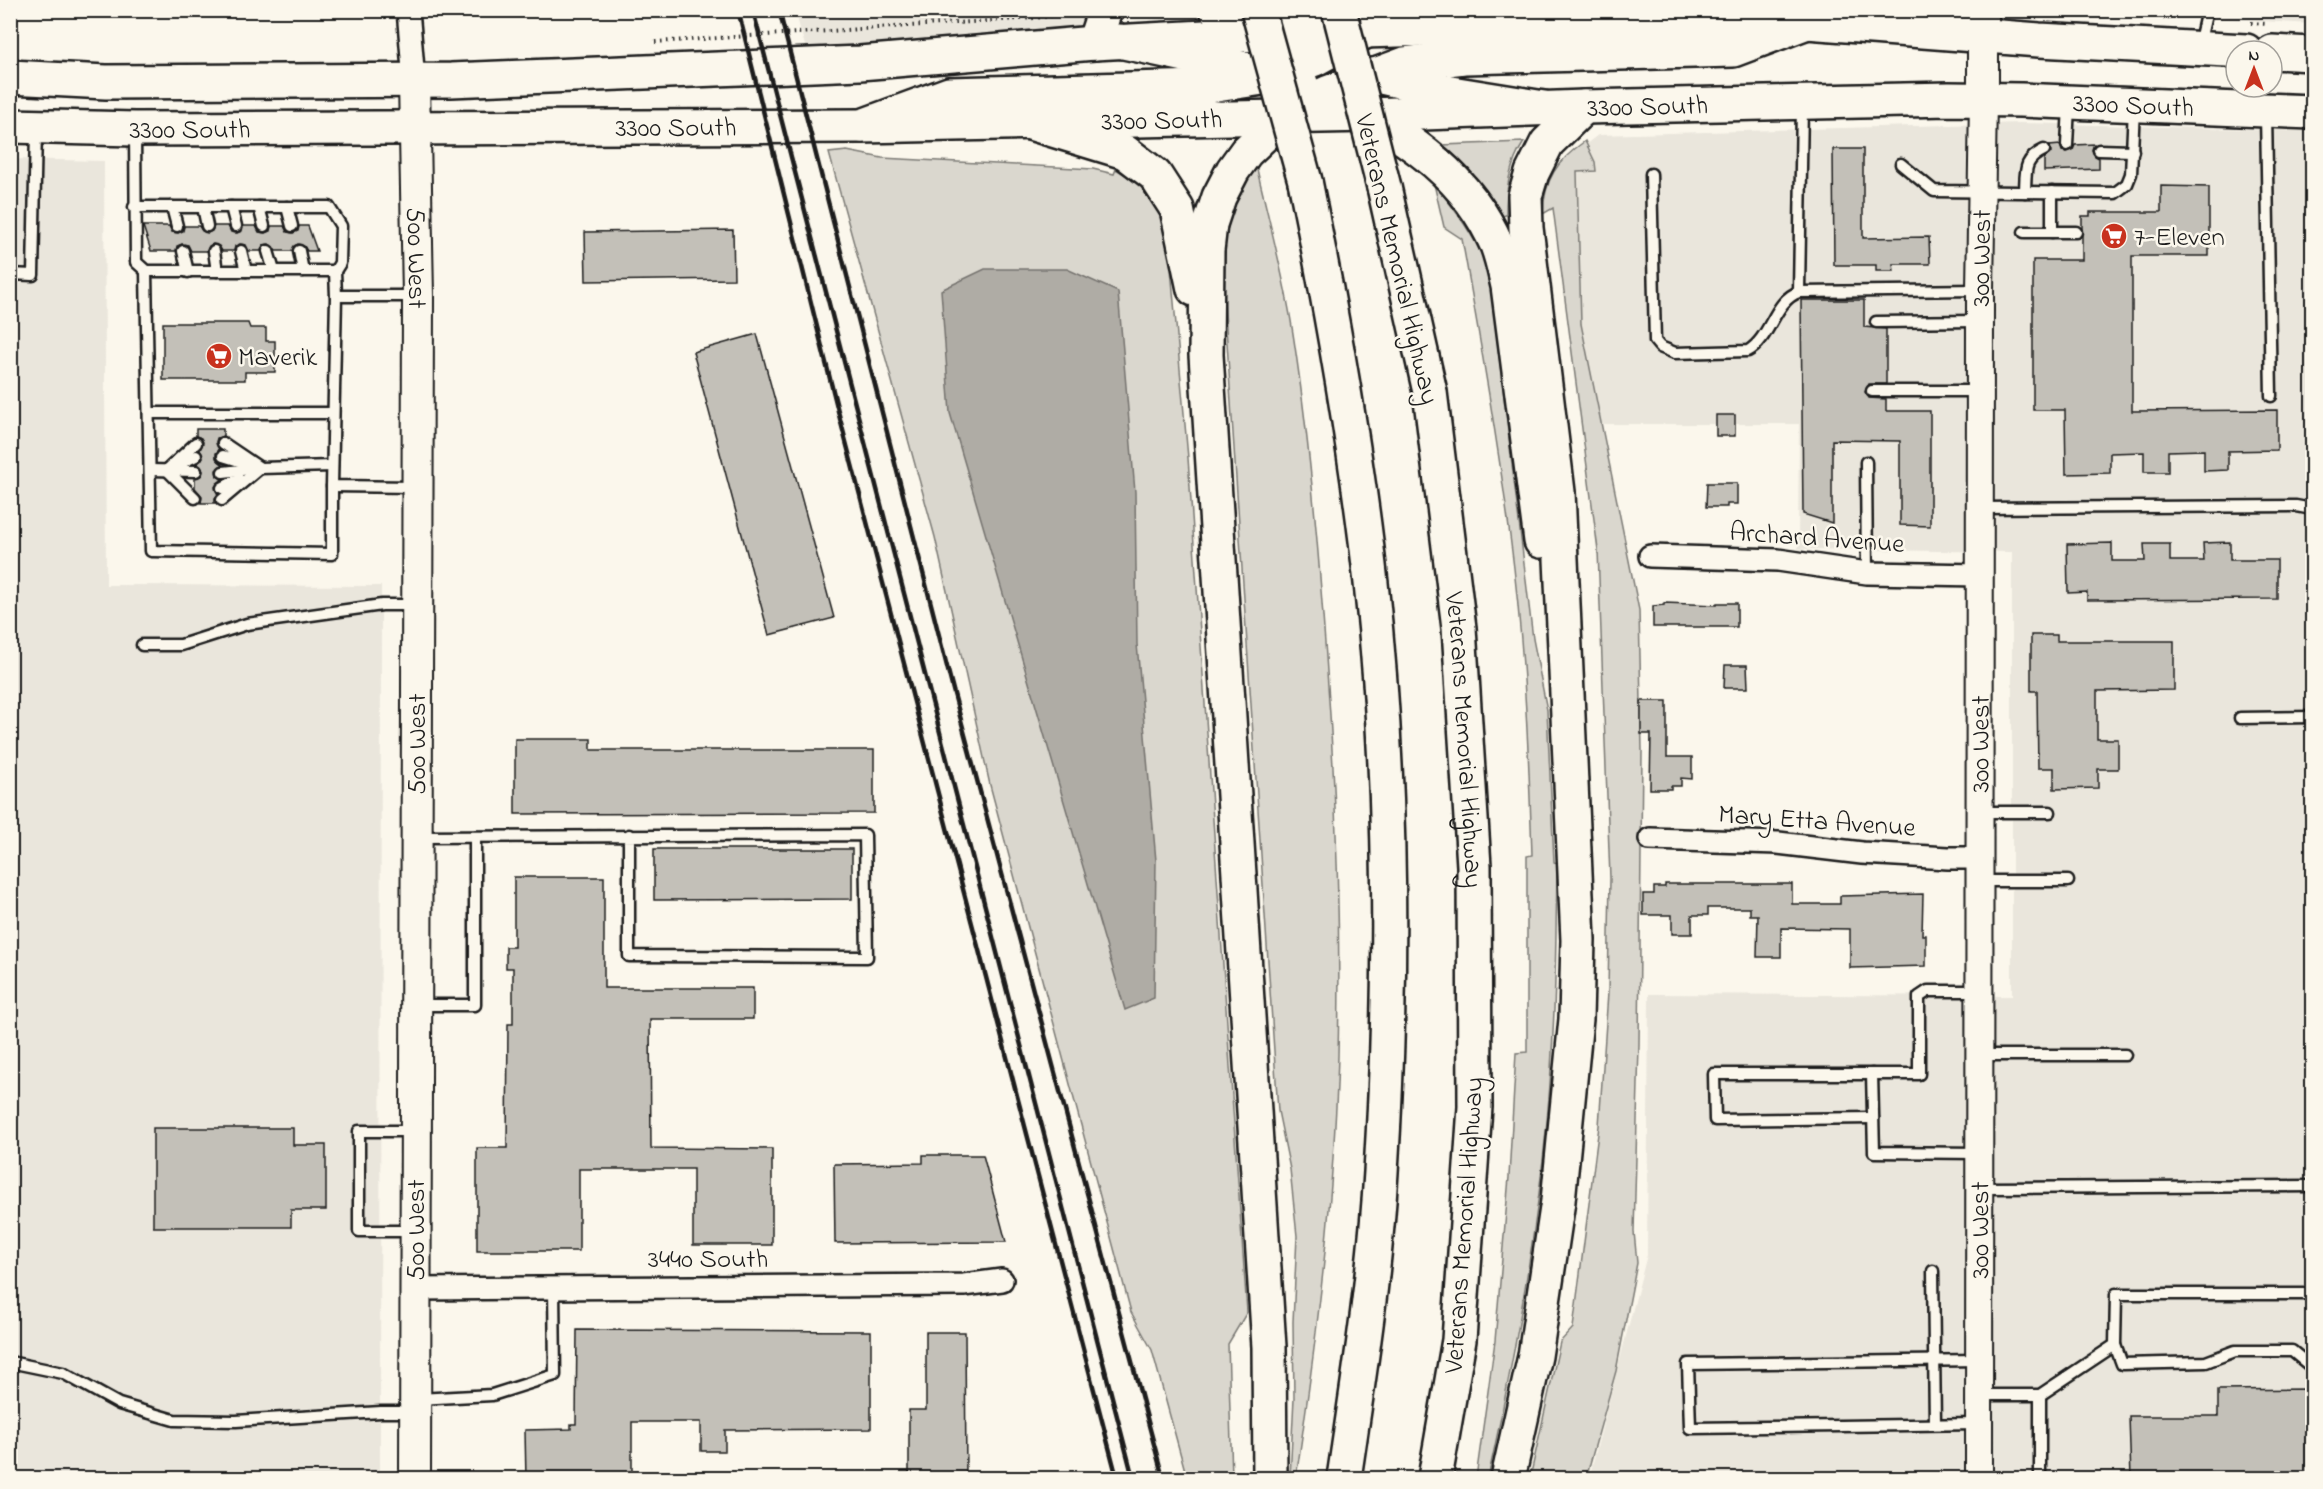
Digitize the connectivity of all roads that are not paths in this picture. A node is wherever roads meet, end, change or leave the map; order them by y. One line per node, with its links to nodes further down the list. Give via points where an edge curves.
1 (408, 10): 20 (street, 500 West)
2 (1105, 10): 11 (main road)
3 (1217, 10): 8 (main road)
4 (1339, 10): 147 (main road, Veterans Memorial Highway, bridge, via 1430,392 1459,628 1474,866 1475,1107 1459,1340)
5 (1394, 10): 10 (main road)
6 (2207, 10): 12 (lane)
7 (1795, 16): 9 (main road, 3300 South, via 1848,24); 10 (main road, 3300 South); 18 (main road, via 1733,50 1464,57 1405,64)
8 (1259, 22): 10 (main road, 3300 South); 11 (main road, 3300 South); 16 (main road); 146 (main road, bridge, via 1305,181 1336,337 1371,586 1381,709 1388,876 1381,1174 1366,1324)
9 (1983, 22): 12 (main road, 3300 South, via 2039,40); 22 (main road, 300 West)
10 (1368, 30): 16 (main road)
11 (1106, 42): 17 (main road); 20 (main road, 3300 South, via 860,63)
12 (2199, 49): 13 (main road, 3300 South)
13 (2224, 50)
14 (2284, 53): 15 (main road)
15 (2313, 54)
16 (1315, 59): 17 (main road); 18 (main road)
17 (1274, 75): 21 (main road); 34 (main road, via 1203,87 949,94)
18 (1373, 75): 21 (main road); 27 (main road)
19 (10, 77): 20 (main road, 3300 South, via 106,82)
20 (414, 81): 35 (main road, 500 West)
21 (1327, 93): 30 (main road); 31 (main road)
22 (1983, 99): 23 (main road, 3300 South); 24 (main road, 3300 South); 43 (street, 300 West)
23 (1802, 102): 26 (main road, 3300 South); 74 (lane)
24 (2069, 102): 25 (main road, 3300 South); 37 (lane)
25 (2134, 105): 28 (main road, 3300 South); 40 (lane)
26 (1584, 107): 27 (main road, 3300 South); 107 (main road, via 1547,143 1525,196 1558,492)
27 (1544, 108): 30 (main road, 3300 South)
28 (2266, 111): 29 (main road, 3300 South); 82 (lane)
29 (2313, 112)
30 (1369, 115): 31 (main road, 3300 South); 107 (main road, via 1421,148 1455,181 1480,213 1497,247 1508,286 1540,535)
31 (1284, 116): 32 (main road, 3300 South); 79 (main road, via 1233,170 1210,224)
32 (1027, 122): 34 (main road, 3300 South); 79 (main road, via 1125,152 1155,175 1177,209)
33 (23, 126): 36 (main road, 3300 South); 72 (lane, via 33,275)
34 (862, 126): 35 (main road, 3300 South)
35 (416, 127): 36 (main road, 3300 South); 76 (main road, 500 West)
36 (135, 129): 46 (lane)
37 (2067, 145)
38 (2044, 150): 44 (lane, via 2033,155 2026,166)
39 (2099, 150): 40 (lane)
40 (2133, 151): 45 (lane, via 2127,184 2115,193)
41 (1901, 164): 43 (lane, via 1934,191)
42 (1651, 174): 74 (lane, via 1655,341 1660,347 1675,353 1748,351 1760,341 1787,299)
43 (1981, 191): 44 (lane); 73 (street, 300 West)
44 (2025, 192): 45 (lane)
45 (2052, 192): 58 (lane)
46 (135, 207): 47 (lane); 65 (lane, via 136,262)
47 (172, 207): 48 (lane); 52 (lane)
48 (203, 207): 49 (lane); 53 (lane)
49 (231, 207): 50 (lane); 54 (lane)
50 (259, 207): 51 (lane); 55 (lane)
51 (287, 207): 56 (lane); 70 (lane, via 329,207 341,226 340,263)
52 (177, 226)
53 (207, 226)
54 (236, 226)
55 (264, 226)
56 (292, 226)
57 (2024, 232): 58 (lane)
58 (2052, 232): 59 (lane)
59 (2076, 232)
60 (183, 251): 71 (lane)
61 (214, 251): 66 (lane)
62 (240, 251): 67 (lane)
63 (268, 251): 68 (lane)
64 (298, 251): 69 (lane)
65 (146, 271): 71 (lane); 83 (lane)
66 (217, 271): 67 (lane); 71 (lane)
67 (246, 271): 68 (lane)
68 (274, 271): 69 (lane)
69 (303, 271): 70 (lane)
70 (335, 271): 75 (lane)
71 (188, 272)
72 (10, 274)
73 (1980, 290): 74 (lane); 78 (street, 300 West)
74 (1799, 292)
75 (336, 296): 76 (lane); 84 (lane)
76 (418, 296): 97 (main road, 500 West)
77 (1876, 321): 78 (lane)
78 (1980, 321): 81 (street, 300 West)
79 (1206, 355): 145 (main road, via 1269,1336)
80 (1872, 391): 81 (lane)
81 (1980, 391): 100 (street, 300 West)
82 (2271, 396)
83 (149, 413): 84 (lane); 92 (lane)
84 (333, 413): 90 (lane)
85 (196, 442): 93 (lane)
86 (223, 443): 91 (lane)
87 (196, 456): 93 (lane)
88 (222, 456): 91 (lane)
89 (1866, 462): 103 (lane)
90 (332, 466): 91 (lane); 96 (lane)
91 (260, 468): 95 (lane); 99 (lane)
92 (150, 470): 93 (lane); 96 (lane, via 151,551 332,554)
93 (167, 470): 94 (lane); 98 (lane)
94 (196, 471)
95 (222, 472)
96 (332, 486): 97 (lane)
97 (417, 487): 105 (main road, 500 West)
98 (195, 493)
99 (222, 494)
100 (1980, 508): 101 (lane); 104 (street, 300 West)
101 (2313, 509)
102 (1650, 556): 103 (street, Archard Avenue, via 1778,560)
103 (1867, 573): 104 (street, Archard Avenue)
104 (1980, 575): 110 (street, 300 West)
105 (416, 605): 106 (lane, via 382,605 247,624 181,645); 113 (main road, 500 West)
106 (142, 645)
107 (1566, 679): 148 (main road, via 1578,929 1576,1019 1558,1201 1534,1356)
108 (2313, 717): 109 (lane)
109 (2240, 718)
110 (1980, 812): 111 (lane); 116 (street, 300 West)
111 (2050, 812)
112 (629, 835): 112 (lane, via 865,835 867,957 629,956); 114 (lane)
113 (417, 837): 114 (lane); 119 (main road, 500 West)
114 (476, 837): 119 (lane, via 476,1005)
115 (1650, 839): 116 (street, Mary Etta Avenue, via 1778,843 1948,858)
116 (1980, 870): 117 (lane); 118 (street, 300 West)
117 (2068, 881)
118 (1980, 991): 120 (street, 300 West); 122 (lane, via 1928,991 1919,997 1919,1074)
119 (416, 1005): 124 (main road, 500 West)
120 (1980, 1054): 121 (lane); 125 (street, 300 West)
121 (2125, 1055)
122 (1872, 1074): 123 (lane); 123 (lane, via 1714,1074 1715,1120)
123 (1873, 1118): 125 (lane, via 1874,1152)
124 (416, 1131): 128 (main road, 500 West); 128 (lane, via 359,1131 358,1231)
125 (1979, 1153): 127 (street, 300 West)
126 (2313, 1186): 127 (lane)
127 (1979, 1188): 136 (street, 300 West)
128 (416, 1232): 132 (main road, 500 West)
129 (1933, 1271): 135 (lane)
130 (1002, 1281): 131 (street, 3440 South, via 964,1285)
131 (554, 1288): 132 (street, 3440 South); 141 (lane, via 555,1375 492,1395)
132 (415, 1289): 141 (main road, 500 West)
133 (2313, 1294): 134 (lane, via 2116,1294)
134 (2115, 1345): 138 (lane, via 2122,1364 2206,1362 2235,1351 2292,1351); 140 (lane)
135 (1934, 1360): 136 (lane); 142 (lane); 142 (lane, via 1688,1364 1690,1428)
136 (1979, 1360): 139 (street, 300 West)
137 (10, 1362): 141 (lane, via 63,1373 119,1404 174,1420 236,1421 381,1412)
138 (2313, 1365)
139 (1979, 1395): 140 (lane); 143 (street, 300 West)
140 (2040, 1395): 150 (lane)
141 (415, 1405): 144 (main road, 500 West)
142 (1935, 1424): 143 (lane)
143 (1979, 1424): 149 (street, 300 West)
144 (415, 1479)
145 (1270, 1479)
146 (1344, 1479)
147 (1435, 1479)
148 (1509, 1479)
149 (1979, 1479)
150 (2040, 1479)

